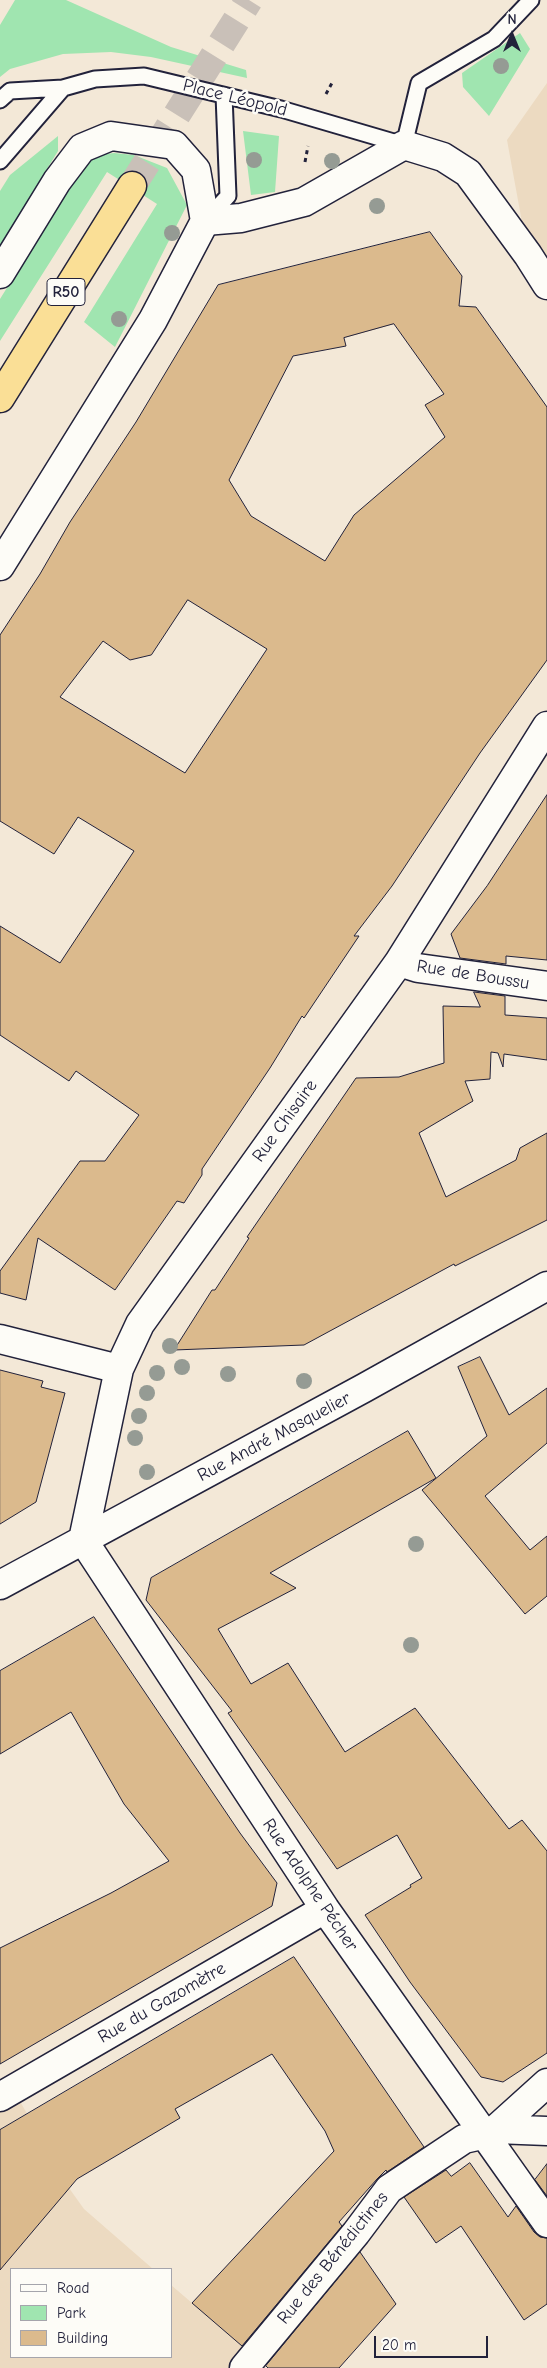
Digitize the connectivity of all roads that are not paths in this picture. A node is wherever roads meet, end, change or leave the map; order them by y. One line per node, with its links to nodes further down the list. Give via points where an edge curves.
1 (531, 0): 5 (lane, via 494,39 419,83)
2 (63, 88): 3 (lane, Place Léopold, via 95,79 144,76); 4 (lane, Place Léopold, via 10,91); 6 (lane)
3 (224, 95): 5 (lane, Place Léopold); 8 (lane, via 228,196)
4 (0, 100)
5 (404, 145): 8 (street, via 304,202 241,218); 10 (street, Place Léopold, via 443,157 468,173)
6 (0, 161)
7 (132, 186): 11 (highway, R50)
8 (205, 221): 9 (street, via 196,170 174,145 110,136 82,148 57,181); 12 (street, via 153,320)
9 (0, 274)
10 (547, 285)
11 (0, 398)
12 (0, 566)
13 (547, 726): 14 (street, Rue Chisaire)
14 (399, 962): 15 (street, Rue de Boussu, via 418,968); 18 (street, Rue Chisaire, via 140,1324)
15 (547, 986)
16 (547, 1286): 19 (street, Rue André Masquelier)
17 (0, 1339): 18 (street)
18 (119, 1369): 19 (street, Rue Chisaire)
19 (83, 1540): 20 (street, Rue André Masquelier); 21 (street, Rue Adolphe Pécher)
20 (0, 1585)
21 (325, 1909): 23 (street, Rue du Gazomètre); 25 (street, Rue Adolphe Pécher)
22 (547, 2083): 25 (street)
23 (0, 2096)
24 (547, 2131): 25 (street)
25 (491, 2132): 26 (street, Rue Adolphe Pécher); 27 (street, Rue des Bénédictines, via 464,2139 390,2189)
26 (547, 2223)
27 (244, 2368)

